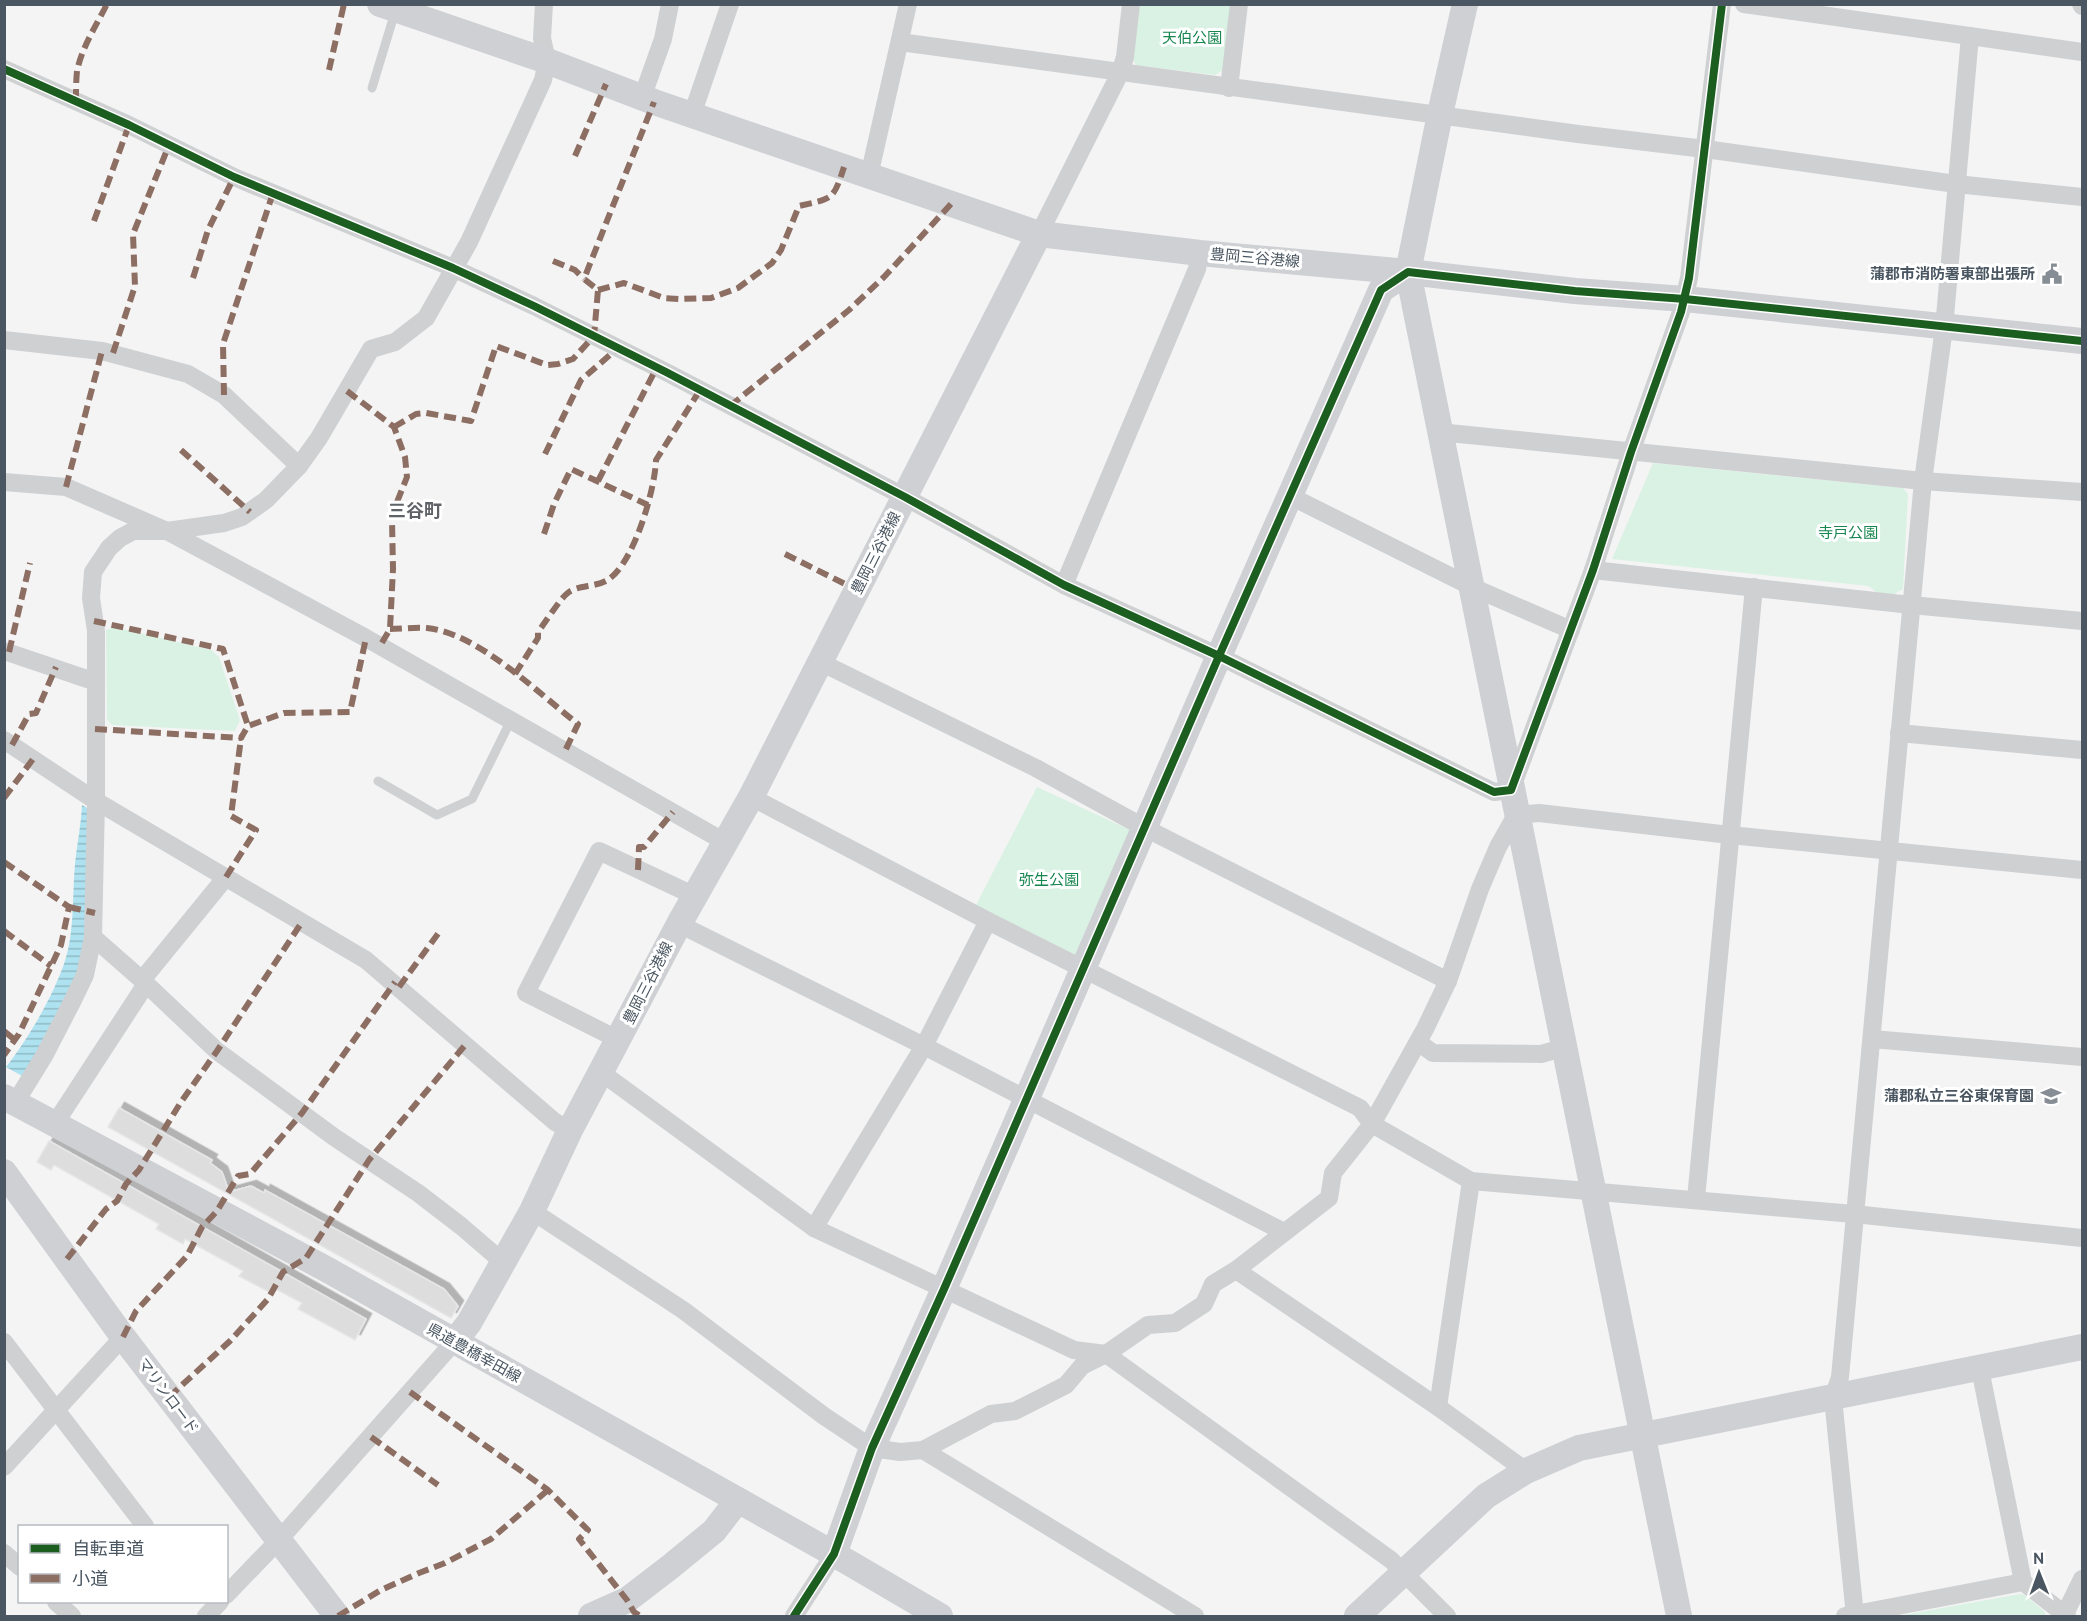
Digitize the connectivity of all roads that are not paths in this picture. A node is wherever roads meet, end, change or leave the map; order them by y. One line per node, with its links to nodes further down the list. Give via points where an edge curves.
1 (544, 4): 14 (street, via 542,38)
2 (670, 4): 19 (street, via 663,39)
3 (730, 4): 21 (street)
4 (908, 4): 12 (street)
5 (1131, 4): 16 (street)
6 (1239, 4): 18 (street)
7 (1465, 4): 20 (street)
8 (1722, 4): 22 (street)
9 (1744, 4): 11 (street)
10 (388, 7): 14 (street); 17 (lane)
11 (1970, 36): 13 (street); 24 (street)
12 (900, 42): 16 (street); 23 (street)
13 (2082, 52)
14 (547, 61): 19 (street); 28 (street, via 543,80 501,175)
15 (4, 69): 28 (street, via 234,177)
16 (1120, 73): 18 (street); 26 (street)
17 (372, 88)
18 (1230, 88): 20 (street)
19 (642, 98): 21 (street)
20 (1440, 114): 22 (street); 29 (street)
21 (692, 115): 23 (street)
22 (1705, 149): 24 (street); 30 (street)
23 (869, 176): 26 (street)
24 (1956, 184): 25 (street); 31 (street)
25 (2082, 197)
26 (1039, 234): 27 (street, 豊岡三谷港線); 41 (street, 豊岡三谷港線)
27 (1200, 253): 29 (street, 豊岡三谷港線); 44 (street, via 1197,269)
28 (453, 268): 36 (street, via 426,318 395,342 371,349); 41 (street, via 657,367)
29 (1408, 272): 30 (street, 豊岡三谷港線); 34 (street); 40 (street, via 1381,291)
30 (1685, 299): 31 (street, 豊岡三谷港線); 35 (street)
31 (1944, 328): 33 (street, 豊岡三谷港線); 37 (street)
32 (4, 340): 36 (street, via 102,351 188,374 224,394)
33 (2082, 341)
34 (1439, 432): 35 (street); 45 (street)
35 (1632, 452): 37 (street); 43 (street)
36 (299, 466): 42 (street, via 266,500 242,517)
37 (1923, 481): 39 (street); 47 (street)
38 (4, 482): 42 (street, via 66,487)
39 (2082, 492)
40 (1290, 496): 45 (street); 51 (street)
41 (905, 497): 44 (street); 52 (street, 豊岡三谷港線)
42 (167, 531): 53 (street, via 133,531 120,538 93,572); 54 (street)
43 (1593, 570): 46 (street); 49 (street)
44 (1064, 585): 51 (street)
45 (1472, 587): 49 (street); 59 (street)
46 (1754, 588): 47 (street); 64 (street)
47 (1911, 605): 48 (street); 55 (street)
48 (2082, 621)
49 (1571, 630): 59 (street)
50 (4, 651): 53 (street)
51 (1219, 656): 59 (street, via 1494,792); 63 (street)
52 (820, 662): 60 (street, 豊岡三谷港線); 63 (street, via 1036,768)
53 (96, 682): 61 (street)
54 (511, 720): 58 (lane, via 472,799 437,815); 65 (street)
55 (1899, 733): 57 (street); 66 (street)
56 (4, 740): 61 (street)
57 (2082, 750)
58 (378, 781)
59 (1511, 790): 62 (street)
60 (751, 797): 65 (street, 豊岡三谷港線); 70 (street)
61 (96, 801): 68 (street); 72 (street)
62 (1516, 815): 64 (street, via 1539,813); 74 (street, via 1485,878); 80 (street)
63 (1145, 828): 73 (street); 74 (street)
64 (1730, 834): 66 (street); 91 (street)
65 (725, 842): 69 (street, 豊岡三谷港線)
66 (1889, 850): 67 (street); 76 (street)
67 (2082, 870)
68 (226, 877): 75 (street); 87 (street, via 366,960 555,1122)
69 (695, 896): 71 (street, 豊岡三谷港線); 77 (street, via 599,851 526,993)
70 (988, 921): 73 (street); 79 (street)
71 (679, 924): 77 (street, 豊岡三谷港線); 79 (street)
72 (93, 937): 75 (street); 83 (street, via 85,975 72,1002 44,1056)
73 (1083, 969): 84 (street); 85 (street, via 1360,1108)
74 (1448, 981): 78 (street)
75 (144, 982): 86 (street); 97 (street, via 217,1051 418,1193)
76 (1872, 1039): 81 (street); 93 (street)
77 (619, 1040): 82 (street, 豊岡三谷港線)
78 (1418, 1042): 80 (street, via 1433,1053 1541,1054); 85 (street)
79 (924, 1046): 84 (street); 94 (street)
80 (1563, 1048): 90 (street)
81 (2082, 1057)
82 (602, 1073): 87 (street, 豊岡三谷港線); 94 (street)
83 (10, 1100): 86 (street, 県道豊橋幸田線)
84 (1026, 1100): 95 (street); 99 (street)
85 (1372, 1124): 89 (street); 95 (street, via 1333,1173 1329,1198)
86 (54, 1125): 102 (street, 県道豊橋幸田線, via 316,1263)
87 (570, 1130): 92 (street, 豊岡三谷港線)
88 (4, 1172): 100 (street, マリンロード)
89 (1471, 1181): 90 (street); 107 (street)
90 (1592, 1190): 91 (street); 109 (street)
91 (1696, 1199): 93 (street)
92 (532, 1211): 97 (street, 豊岡三谷港線); 110 (street, via 683,1310)
93 (1854, 1214): 96 (street); 106 (street, via 1840,1377)
94 (814, 1228): 99 (street)
95 (1284, 1232): 98 (street)
96 (2082, 1238)
97 (504, 1263): 102 (street, 豊岡三谷港線)
98 (1236, 1270): 104 (street, via 1214,1284 1204,1304 1175,1323 1148,1325); 107 (street)
99 (944, 1289): 104 (street, via 1074,1350); 110 (street)
100 (123, 1337): 108 (street); 117 (street, マリンロード)
101 (4, 1342): 108 (street)
102 (454, 1342): 114 (street, 県道豊橋幸田線); 117 (street)
103 (2082, 1347): 105 (street)
104 (1107, 1354): 111 (street, via 1082,1366 1066,1385 1015,1411 991,1414); 121 (street)
105 (1980, 1369): 106 (street); 123 (street)
106 (1833, 1398): 109 (street); 127 (street)
107 (1438, 1407): 113 (street)
108 (56, 1409): 112 (street); 115 (street)
109 (1641, 1435): 113 (street, via 1579,1448); 137 (street)
110 (872, 1448): 111 (street); 119 (street)
111 (923, 1450): 134 (street)
112 (4, 1467)
113 (1526, 1471): 121 (street, via 1486,1496)
114 (738, 1500): 116 (street); 119 (street, 県道豊橋幸田線)
115 (143, 1525)
116 (714, 1531): 131 (street, via 627,1600); 132 (street, via 705,1547 670,1584)
117 (278, 1542): 124 (street); 130 (street, マリンロード)
118 (4, 1553): 120 (street)
119 (834, 1554): 126 (street, 県道豊橋幸田線); 133 (street)
120 (18, 1565)
121 (1404, 1573): 135 (street); 136 (street)
122 (2082, 1580): 128 (street)
123 (2023, 1582): 127 (street); 128 (street)
124 (228, 1593)
125 (57, 1603): 129 (street)
126 (939, 1616)
127 (1851, 1616)
128 (2066, 1616)
129 (72, 1617)
130 (337, 1617)
131 (591, 1617)
132 (624, 1617)
133 (794, 1617)
134 (1195, 1617)
135 (1358, 1617)
136 (1447, 1617)
137 (1679, 1617)

